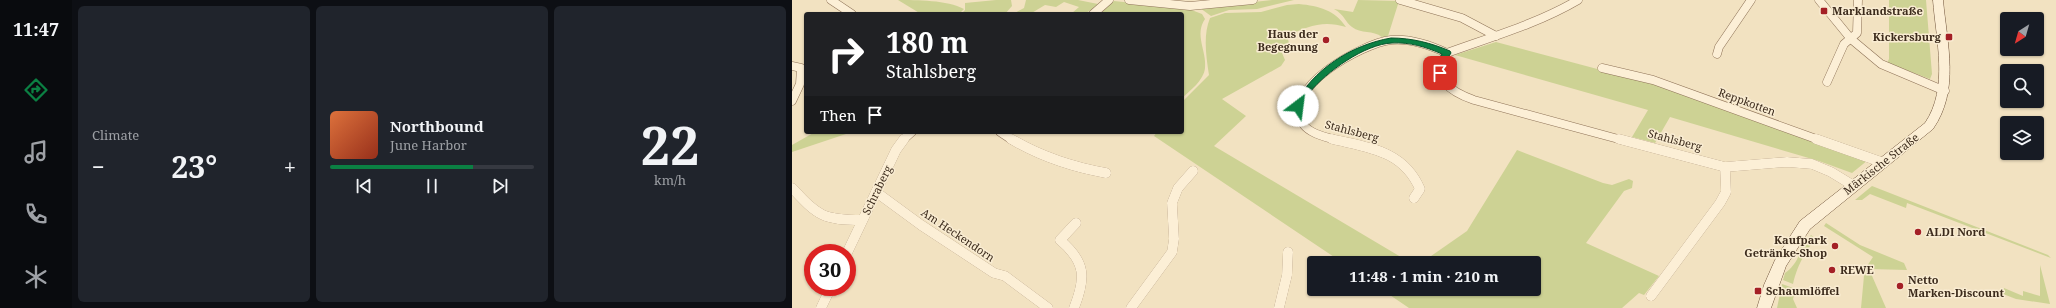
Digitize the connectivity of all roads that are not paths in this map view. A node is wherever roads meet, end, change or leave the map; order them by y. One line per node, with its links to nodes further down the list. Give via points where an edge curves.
1 (831, 0): 12 (street)
2 (1109, 0): 13 (street)
3 (1129, 0): 11 (street)
4 (1254, 0): 11 (street, via 1199,6)
5 (1400, 0): 14 (street, via 1464,19)
6 (1578, 0): 14 (street, via 1561,10)
7 (1751, 0): 17 (street, via 1719,47)
8 (1819, 0): 15 (street)
9 (1858, 0): 15 (street, via 1856,33)
10 (1938, 0): 21 (main road, Märkische Straße)
11 (1177, 3)
12 (849, 12)
13 (1095, 12)
14 (1496, 36): 16 (street)
15 (1851, 39): 20 (street, via 1844,44); 21 (street, via 1889,68)
16 (1447, 53): 26 (street, Stahlsberg, via 1441,62 1442,78 1449,88 1465,97); 32 (street, Stahlsberg, via 1432,46 1407,40 1372,44 1347,57 1319,77 1305,92 1298,106 1298,115 1309,130 1387,153 1406,164 1414,174 1420,189)
17 (1717, 54)
18 (792, 66): 22 (street, via 801,68 800,84)
19 (1602, 68): 25 (street, Reppkotten, via 1653,80)
20 (1827, 82)
21 (1945, 90): 25 (main road, Märkische Straße, via 1940,110 1929,126)
22 (792, 101)
23 (910, 134): 31 (street, Schraberg, via 896,150)
24 (1003, 134): 28 (street, via 1041,154)
25 (1884, 163): 30 (main road, Märkische Straße)
26 (1725, 167): 30 (street, Stahlsberg, via 1805,163 1821,168 1832,179); 38 (street, via 1726,192 1720,203)
27 (1193, 171): 42 (street, via 1178,188 1172,203 1172,252)
28 (1106, 173)
29 (792, 188): 33 (street, via 818,215 828,220)
30 (1851, 188): 44 (main road, Märkische Straße, via 1814,216 1792,241 1773,277)
31 (876, 192): 33 (street, Schraberg); 40 (street, Am Heckendorn, via 921,226 994,273 1006,276)
32 (1414, 198)
33 (862, 220): 35 (street, Schraberg)
34 (1076, 223): 41 (street, via 1060,240 1076,254 1083,269 1083,282)
35 (851, 244)
36 (1288, 252): 43 (street, via 1287,276)
37 (827, 296): 39 (street)
38 (1650, 296)
39 (821, 308)
40 (1048, 308)
41 (1074, 308)
42 (1131, 308)
43 (1279, 308)
44 (1764, 308)

